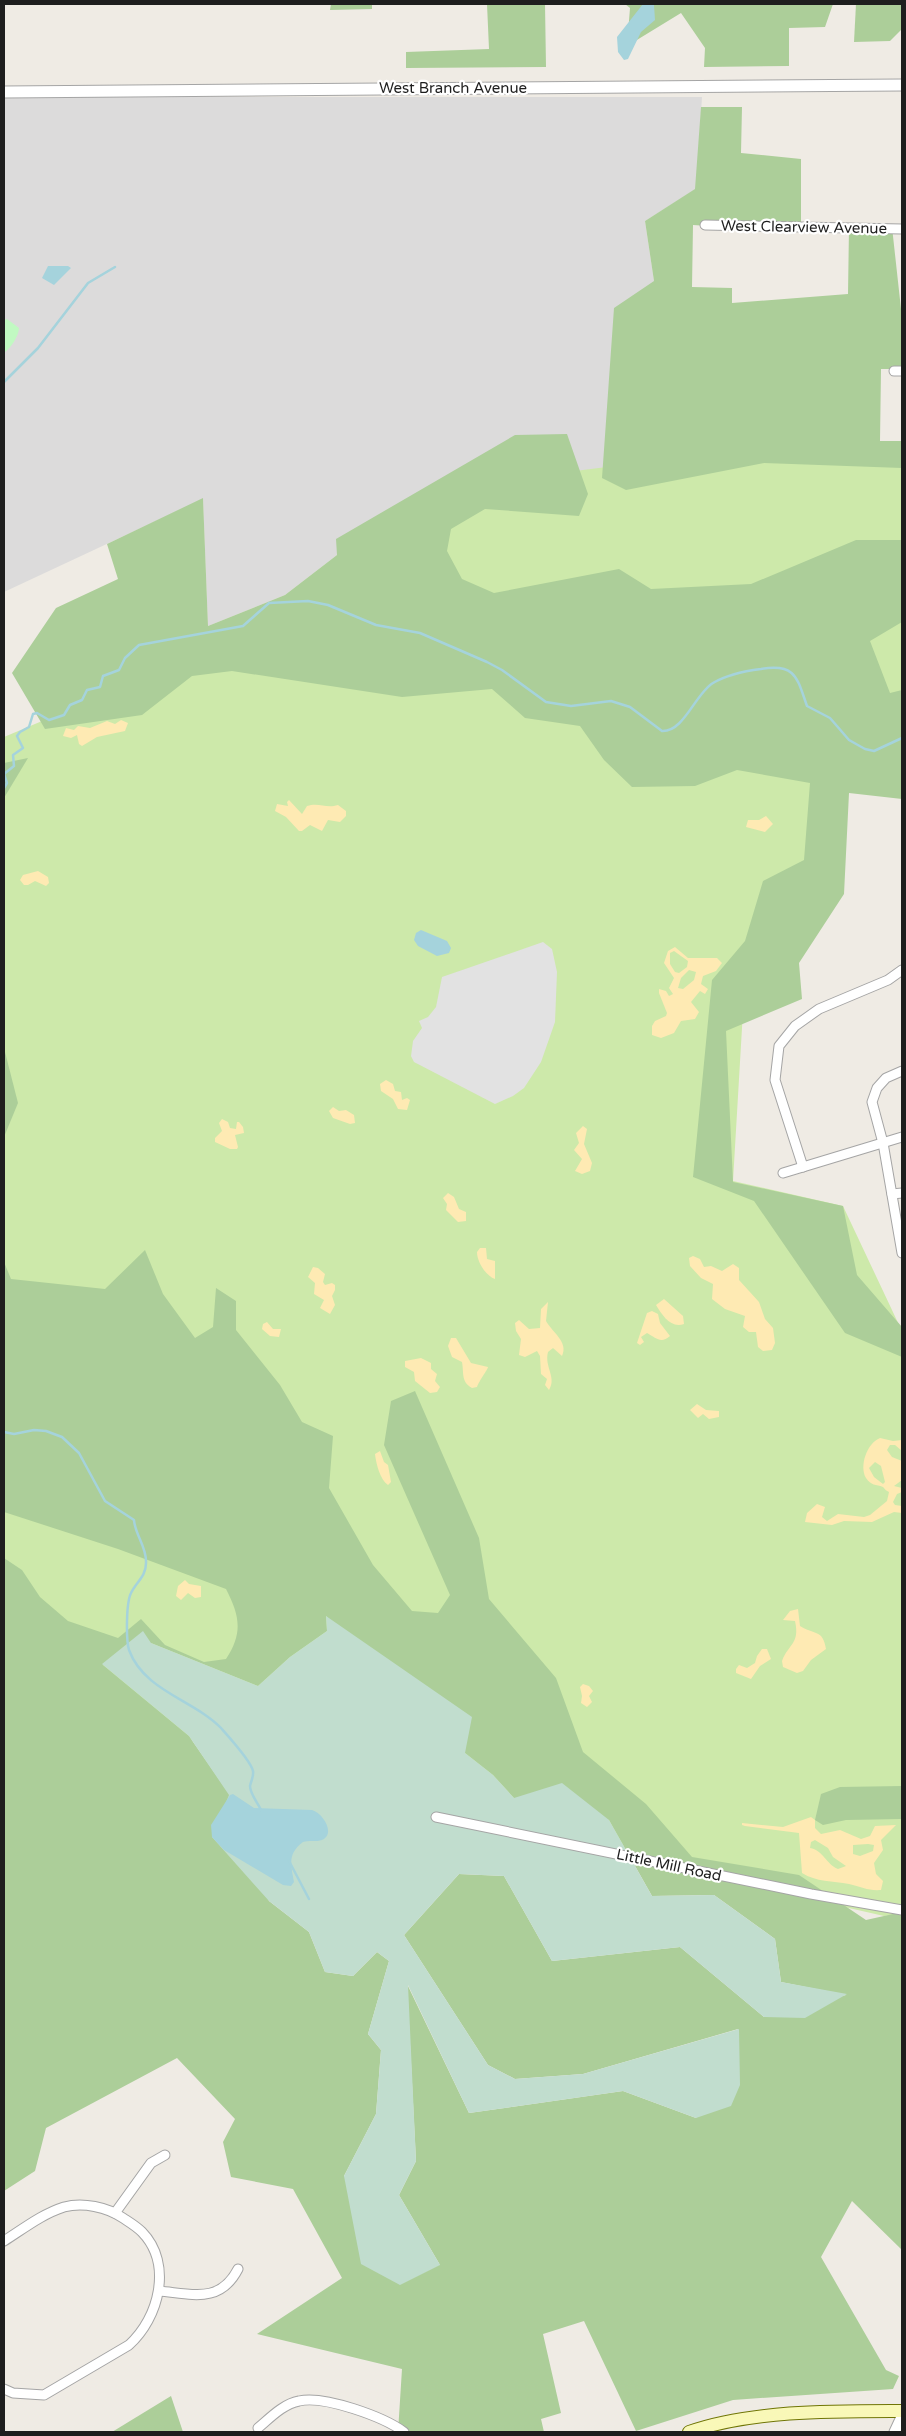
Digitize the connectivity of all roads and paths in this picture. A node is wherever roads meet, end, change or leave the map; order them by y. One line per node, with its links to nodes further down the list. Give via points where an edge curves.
1 (902, 86): 2 (street, West Branch Avenue)
2 (4, 92)
3 (706, 225): 4 (street, West Clearview Avenue)
4 (902, 229)
5 (902, 970): 9 (street, via 888,980 819,1009 796,1026 779,1046 774,1080)
6 (902, 1071): 8 (street, via 886,1078 877,1088 872,1102)
7 (902, 1137): 8 (street)
8 (883, 1144): 9 (street); 12 (street)
9 (803, 1167): 10 (street)
10 (783, 1173)
11 (902, 1193): 12 (street)
12 (892, 1194): 13 (street)
13 (902, 1253)
14 (436, 1817): 15 (street, Little Mill Road)
15 (902, 1910)
16 (165, 2155): 17 (street, via 151,2163)
17 (115, 2213): 18 (street, via 87,2206 65,2207); 20 (street, via 144,2235 156,2256)
18 (4, 2241)
19 (238, 2268): 20 (street, via 222,2290 207,2296)
20 (159, 2291): 21 (street, via 152,2317 129,2345 44,2395 13,2393)
21 (4, 2389)
22 (902, 2411): 26 (main road, via 747,2418)
23 (902, 2417): 27 (street)
24 (258, 2428): 25 (street, via 287,2405 312,2400 380,2418)
25 (404, 2432)
26 (689, 2432)
27 (895, 2432)

